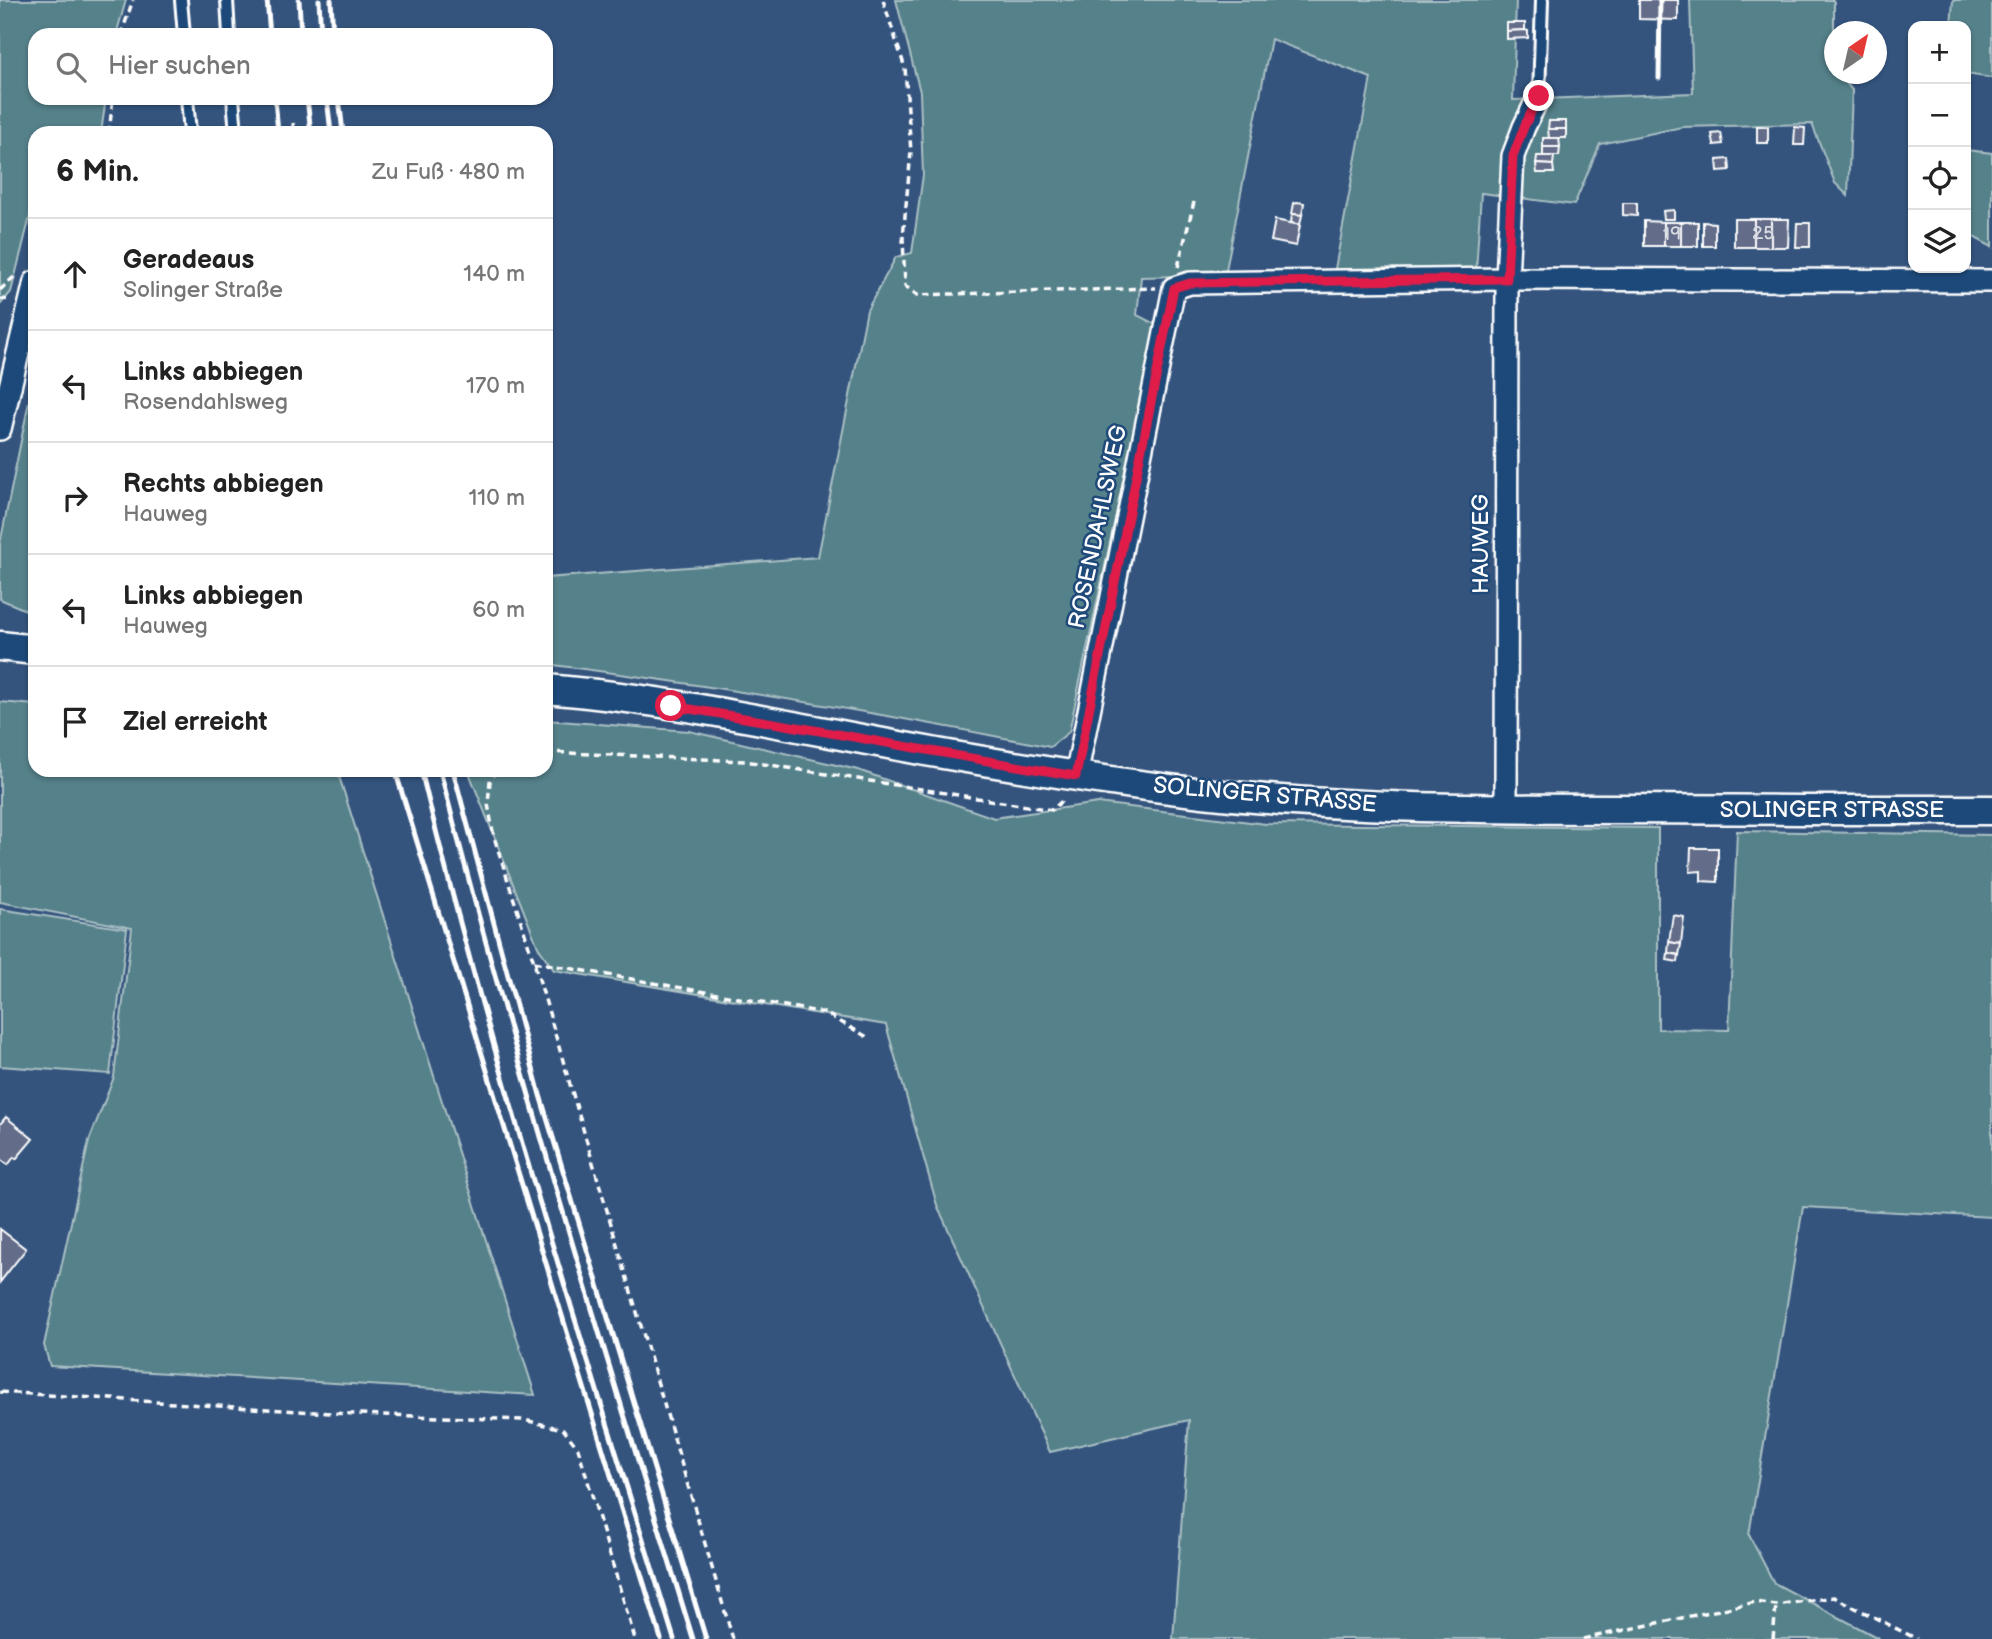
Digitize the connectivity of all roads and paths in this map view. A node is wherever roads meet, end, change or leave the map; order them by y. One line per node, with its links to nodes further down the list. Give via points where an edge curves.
1 (133, 0): 6 (path)
2 (181, 0): 7 (lane)
3 (227, 0): 8 (lane)
4 (883, 0): 22 (path, via 905,68 911,152 903,237 905,286 917,295)
5 (1542, 0): 9 (lane)
6 (123, 28)
7 (183, 28)
8 (229, 28)
9 (1539, 96): 20 (street, HAUWEG, via 1513,156)
10 (112, 105): 14 (path)
11 (188, 105): 15 (lane)
12 (234, 105): 16 (lane)
13 (293, 123): 17 (path)
14 (110, 126)
15 (189, 126)
16 (235, 126)
17 (293, 126)
18 (1195, 198): 22 (path)
19 (27, 277): 23 (path); 24 (street)
20 (1507, 279): 21 (street); 22 (street, via 1190,283); 31 (street, HAUWEG)
21 (1992, 281)
22 (1174, 288): 29 (street, ROSENDAHLSWEG)
23 (0, 290)
24 (0, 429)
25 (0, 646): 26 (main road)
26 (28, 648)
27 (553, 691): 29 (main road, SOLINGER STRASSE, via 805,727)
28 (553, 752): 29 (path, via 745,761 1052,810 1068,795)
29 (1076, 776): 31 (main road, SOLINGER STRASSE, via 1335,804)
30 (493, 777): 33 (path, via 488,804 494,837)
31 (1506, 809): 32 (main road, SOLINGER STRASSE)
32 (1992, 810)
33 (534, 962): 34 (path, via 825,1013); 38 (path)
34 (869, 1038)
35 (0, 1392): 37 (path, via 524,1420 563,1429 578,1448)
36 (1776, 1605): 39 (path, via 1756,1602); 40 (path); 41 (path, via 1834,1597)
37 (635, 1639)
38 (733, 1639)
39 (1583, 1639)
40 (1773, 1639)
41 (1917, 1639)

